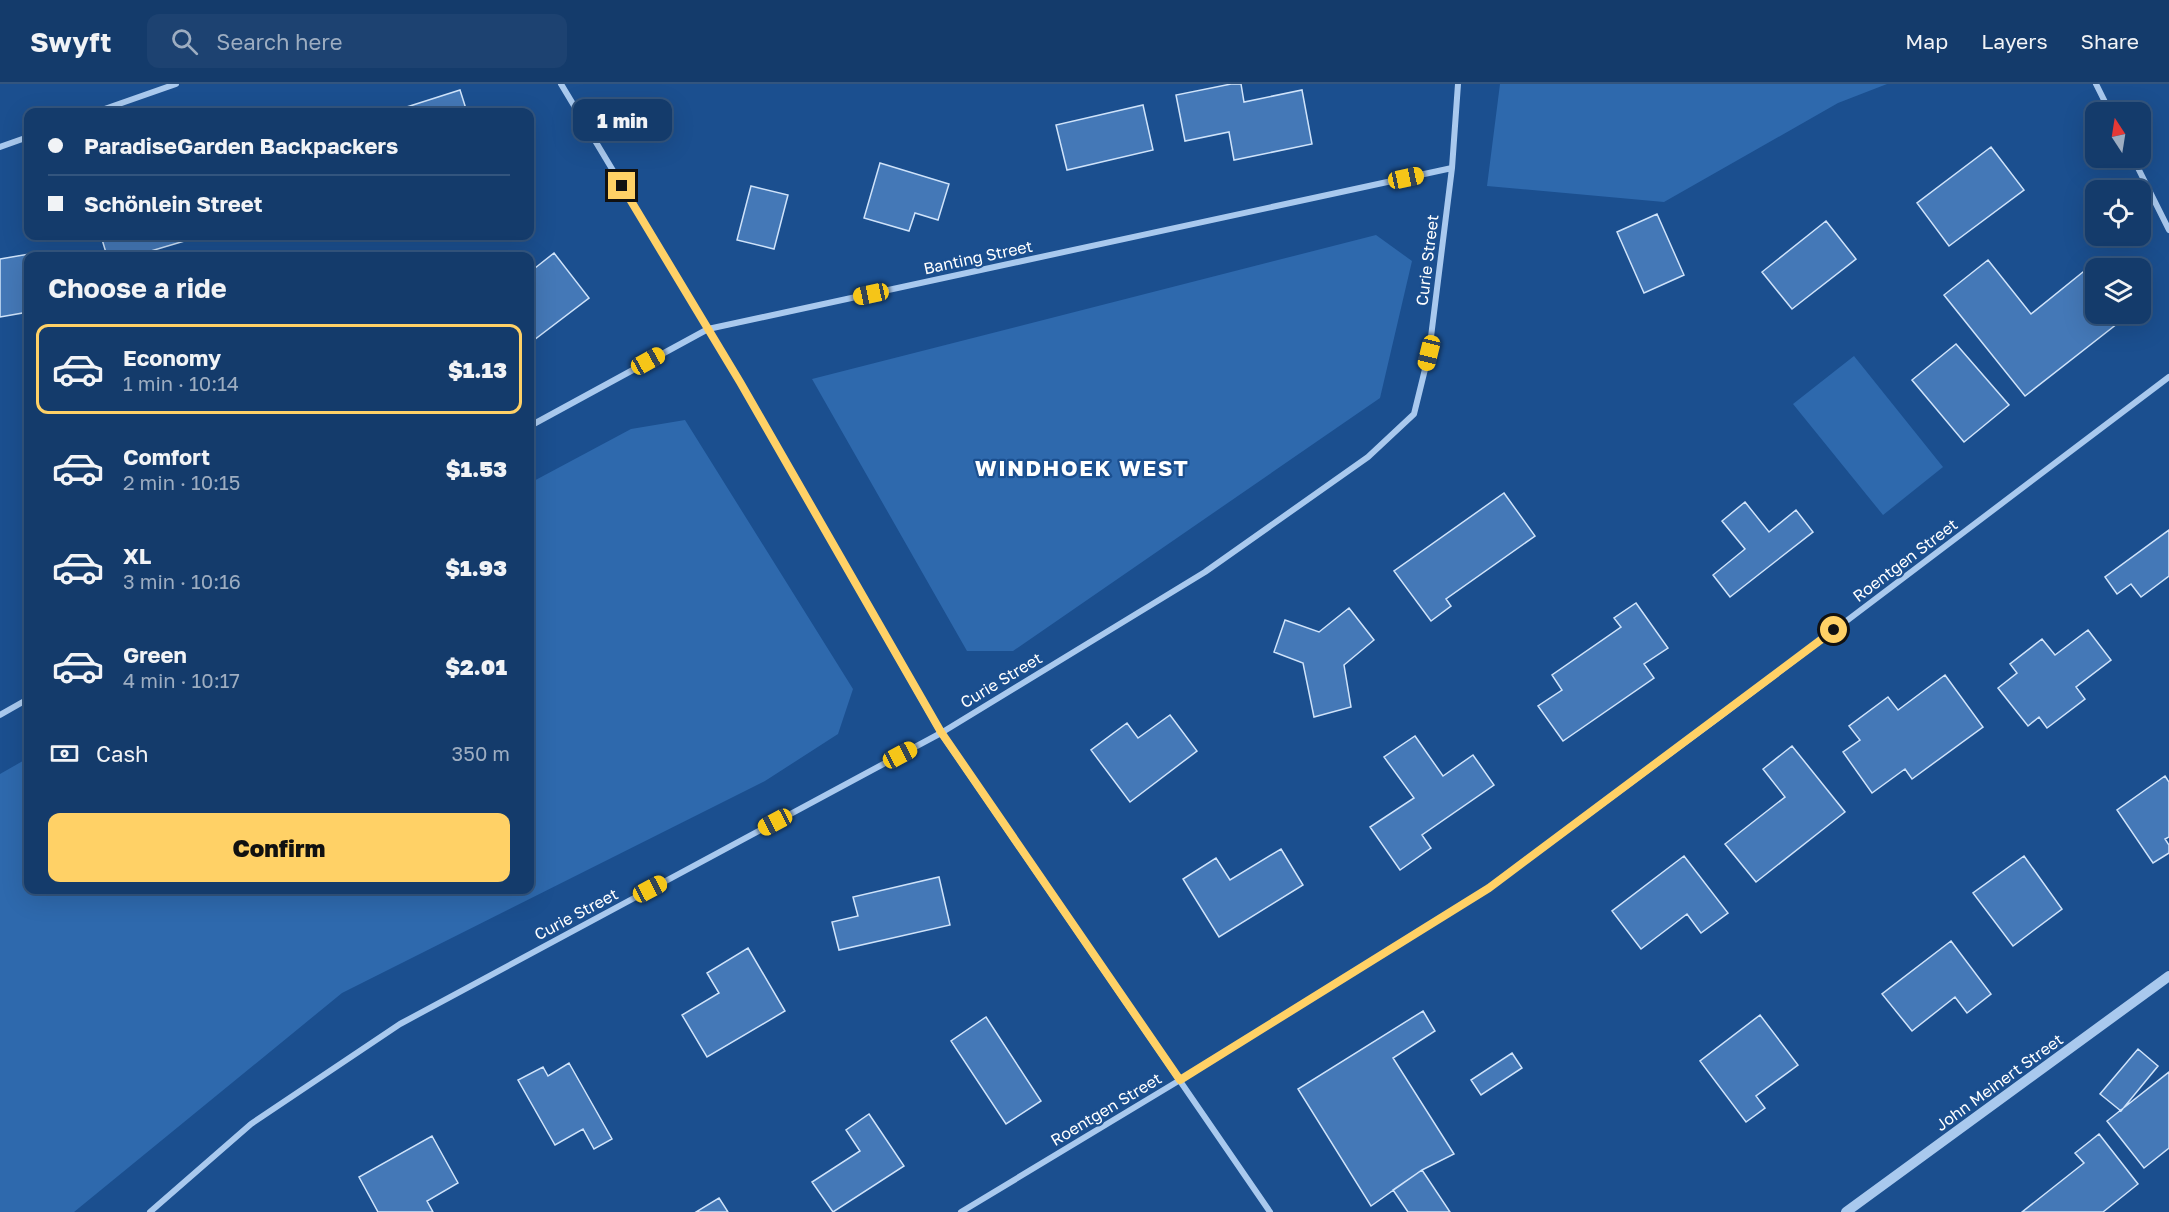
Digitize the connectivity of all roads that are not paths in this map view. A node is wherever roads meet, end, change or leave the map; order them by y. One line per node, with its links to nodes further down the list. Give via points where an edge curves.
1 (176, 84): 6 (street)
2 (561, 84): 12 (street)
3 (1458, 84): 9 (street, Curie Street)
4 (2096, 84): 5 (street)
5 (2105, 102)
6 (107, 108)
7 (24, 138): 8 (street)
8 (0, 147)
9 (1452, 168): 12 (street, Banting Street); 17 (street, Curie Street, via 1429,353 1414,414 1368,457 1205,572)
10 (2138, 168): 11 (street)
11 (2169, 230)
12 (708, 329): 14 (street, Banting Street); 17 (street)
13 (2169, 377): 19 (street, Roentgen Street, via 1489,888)
14 (534, 424)
15 (24, 701): 16 (street)
16 (0, 715)
17 (941, 732): 19 (street); 20 (street, Curie Street, via 400,1024 251,1124)
18 (2169, 976): 23 (street, John Meinert Street)
19 (1180, 1080): 21 (street, Roentgen Street); 22 (street)
20 (150, 1212)
21 (961, 1212)
22 (1270, 1212)
23 (1846, 1212)

